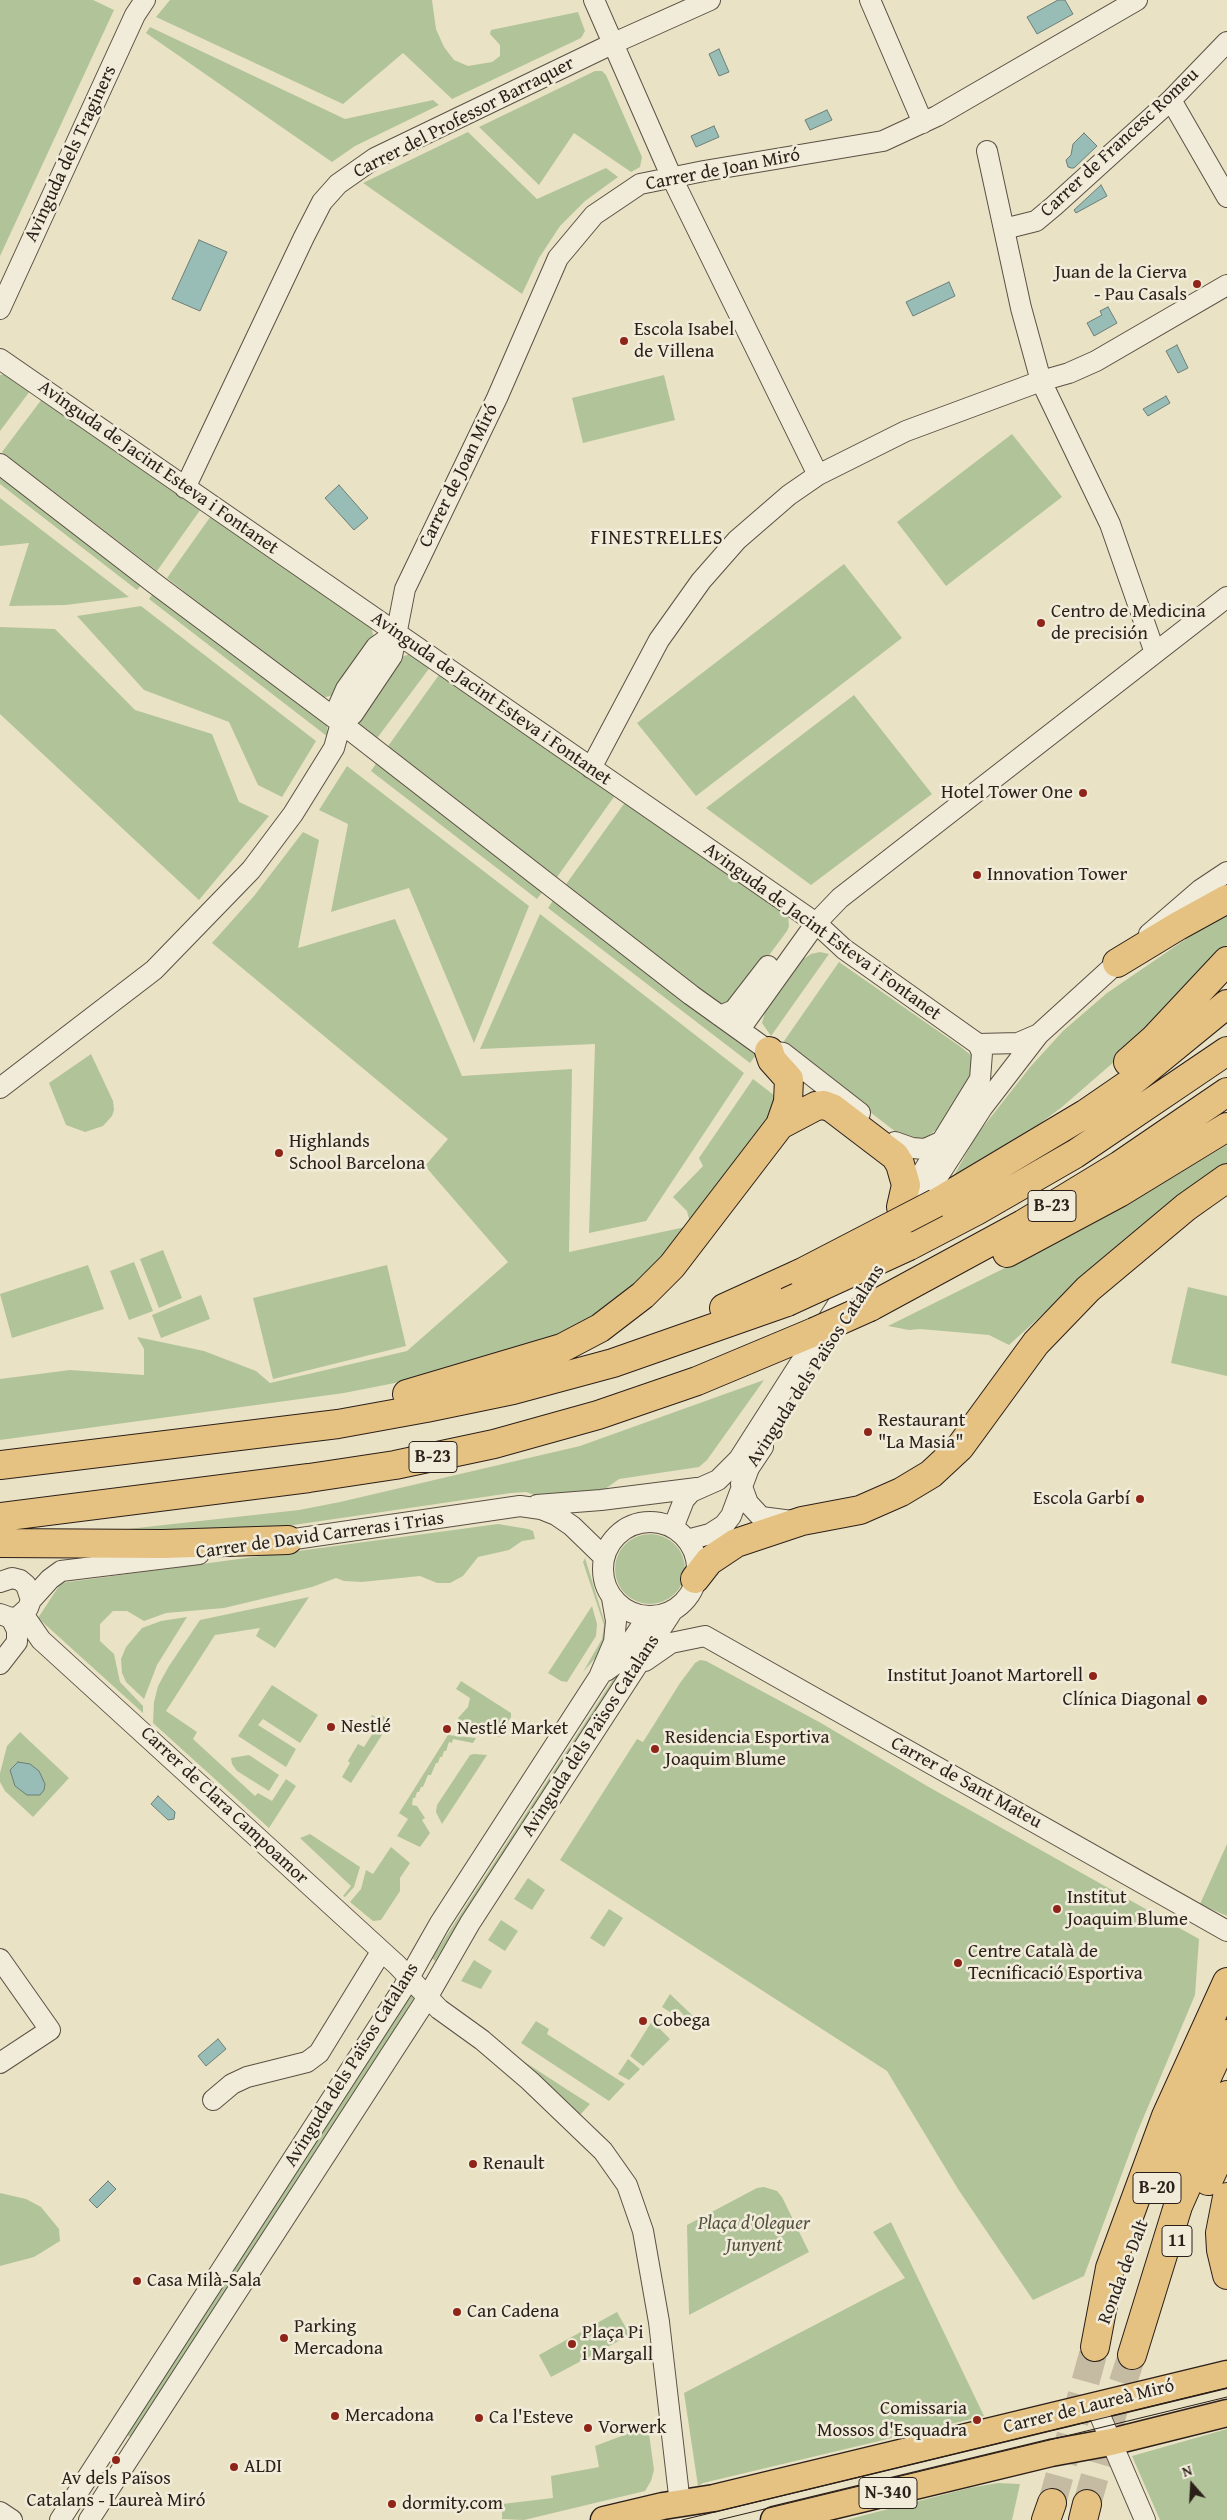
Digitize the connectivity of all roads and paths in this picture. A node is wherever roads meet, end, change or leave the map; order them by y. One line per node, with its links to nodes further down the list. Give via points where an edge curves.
1 (145, 0): 15 (street, Avinguda dels Traginers, via 135,15)
2 (594, 0): 7 (street)
3 (710, 0): 7 (street, Carrer del Professor Barraquer)
4 (870, 0): 9 (street)
5 (1137, 0): 9 (street, Carrer de Joan Miró)
6 (1227, 42): 8 (street, Carrer de Francesc Romeu)
7 (614, 43): 11 (street); 20 (street, Carrer del Professor Barraquer, via 375,158 338,184 322,202)
8 (1170, 100): 12 (street); 13 (street, Carrer de Francesc Romeu, via 1036,221)
9 (923, 123): 11 (street, Carrer de Joan Miró, via 883,141)
10 (987, 151): 13 (street)
11 (672, 178): 19 (street); 22 (street, Carrer de Joan Miró, via 640,184 594,215 558,258 497,398 405,589)
12 (1227, 197)
13 (1004, 229): 17 (street)
14 (1227, 285): 17 (street, via 1096,361)
15 (0, 309)
16 (0, 359): 20 (street, Avinguda de Jacint Esteva i Fontanet)
17 (1041, 381): 19 (street, via 906,431); 23 (street, via 1110,524)
18 (0, 464): 24 (street)
19 (818, 475): 25 (street, via 762,517 701,581 659,640)
20 (185, 488): 22 (street, Avinguda de Jacint Esteva i Fontanet)
21 (1227, 597): 23 (street)
22 (397, 632): 24 (street, via 376,648 346,688 338,707); 25 (street, Avinguda de Jacint Esteva i Fontanet)
23 (1155, 653): 29 (street, via 840,898)
24 (341, 723): 34 (street, via 554,891); 40 (street, via 334,748 293,814 251,870 154,970)
25 (590, 768): 28 (street, Avinguda de Jacint Esteva i Fontanet)
26 (1227, 872): 32 (street, via 1171,914)
27 (1227, 899): 32 (highway)
28 (787, 904): 29 (street, Avinguda de Jacint Esteva i Fontanet); 30 (street, via 795,918)
29 (816, 923): 30 (street); 35 (street); 37 (street, Avinguda de Jacint Esteva i Fontanet, via 849,953)
30 (794, 931): 34 (street, via 734,1010)
31 (1227, 961): 46 (highway, via 1154,1039 1097,1090)
32 (1118, 962): 36 (street)
33 (1227, 1004): 46 (highway, via 1133,1081)
34 (720, 1016): 35 (street)
35 (740, 1029): 38 (street)
36 (1039, 1034): 37 (street, via 1018,1043); 50 (street, via 982,1108)
37 (978, 1044): 45 (street, Avinguda dels Països Catalans, via 982,1052 980,1079)
38 (769, 1051): 42 (highway, via 772,1060 789,1079 790,1095); 44 (street, via 783,1053)
39 (1227, 1051): 53 (highway, B-23, bridge, via 1075,1154 909,1246 787,1302 613,1363 513,1390)
40 (0, 1088)
41 (1227, 1092): 52 (highway, B-23, via 1120,1165)
42 (780, 1126): 50 (highway, via 816,1106 832,1108 895,1156 906,1185); 54 (highway, via 672,1266 643,1295 600,1328 562,1348 440,1386)
43 (1227, 1127): 52 (highway, via 1119,1193 1021,1247 913,1297)
44 (895, 1142): 45 (street, via 925,1149); 47 (street)
45 (938, 1143): 47 (street, Avinguda dels Països Catalans)
46 (1009, 1160): 50 (highway)
47 (920, 1174): 50 (street, Avinguda dels Països Catalans)
48 (1227, 1178): 51 (highway)
49 (1227, 1188): 51 (highway)
50 (921, 1202): 53 (highway, bridge, via 801,1273 723,1308); 56 (street, Avinguda dels Països Catalans); 57 (street, Avinguda dels Països Catalans, via 738,1459 718,1480)
51 (1132, 1251): 60 (highway, via 1088,1289 1036,1343 960,1447 932,1474 860,1510)
52 (867, 1312): 59 (highway, B-23, bridge, via 697,1380 598,1415 494,1444 395,1465 309,1478)
53 (426, 1408): 54 (highway, B-23, via 338,1424)
54 (246, 1435): 55 (highway, B-23)
55 (0, 1465)
56 (741, 1484): 60 (street, via 748,1503 761,1517); 61 (street, Avinguda dels Països Catalans, via 724,1525 710,1534)
57 (697, 1488): 58 (street); 61 (street, Avinguda dels Països Catalans, via 684,1500)
58 (520, 1506): 62 (street, Carrer de David Carreras i Trias); 64 (street, Carrer de David Carreras i Trias, via 556,1515)
59 (0, 1517)
60 (802, 1521): 65 (highway, via 736,1543 709,1561)
61 (680, 1534): 64 (street, via 653,1522 635,1524 617,1535); 65 (street, via 695,1559)
62 (288, 1540): 63 (highway, via 163,1544); 69 (street, Carrer de David Carreras i Trias, via 61,1571)
63 (0, 1543)
64 (604, 1557): 67 (street, via 604,1578)
65 (695, 1579): 68 (street, via 688,1596)
66 (0, 1582): 69 (street, via 12,1578 26,1585)
67 (612, 1598): 70 (street, via 631,1612); 74 (street, Avinguda dels Països Catalans, via 616,1621 614,1642)
68 (673, 1610): 70 (street); 71 (street, Carrer de Sant Mateu, via 680,1622); 73 (street, Avinguda dels Països Catalans)
69 (16, 1612): 72 (street, via 17,1642); 76 (street, Carrer de Clara Campoamor, via 41,1640)
70 (648, 1616): 74 (street, via 617,1663)
71 (704, 1636): 73 (street, via 671,1643); 75 (street, Carrer de Sant Mateu)
72 (0, 1664)
73 (636, 1668): 80 (street, Avinguda dels Països Catalans, via 470,1923)
74 (599, 1677): 78 (street, Avinguda dels Països Catalans, via 440,1923)
75 (1227, 1931)
76 (382, 1952): 78 (street, Carrer de Clara Campoamor); 84 (street, Avinguda dels Països Catalans, via 319,2053 307,2062 247,2077 232,2084)
77 (0, 1959): 82 (street, via 50,2030)
78 (409, 1978): 80 (street, Carrer de Clara Campoamor); 94 (street, Avinguda dels Països Catalans)
79 (1227, 1982): 81 (highway, Ronda de Dalt / B-20, via 1166,2116 1110,2268 1095,2347 1140,2226)
80 (427, 1997): 95 (street, Carrer de Clara Campoamor, via 530,2081 603,2152 627,2185 644,2231 659,2322); 100 (street, Avinguda dels Països Catalans)
81 (1227, 2034)
82 (0, 2063)
83 (1227, 2096): 88 (highway, Ronda de Dalt / B-20, via 1178,2206)
84 (213, 2100)
85 (1227, 2141): 88 (highway, 11, via 1197,2204)
86 (1227, 2197): 87 (highway, via 1220,2233)
87 (1227, 2276)
88 (1156, 2277): 89 (highway, Ronda de Dalt)
89 (1132, 2355)
90 (1227, 2374): 91 (main road, Carrer de Laureà Miró / N-340)
91 (1098, 2406): 93 (street); 95 (main road, Carrer de Laureà Miró / N-340)
92 (1227, 2413): 93 (main road, Carrer de Laureà Miró / N-340)
93 (1111, 2442): 102 (main road, Carrer de Laureà Miró / N-340); 103 (street)
94 (74, 2498): 98 (street, Avinguda dels Països Catalans); 99 (street)
95 (680, 2504): 101 (main road, N-340)
96 (0, 2512): 97 (street)
97 (12, 2520)
98 (60, 2520)
99 (74, 2520)
100 (89, 2520)
101 (604, 2520)
102 (774, 2520)
103 (1145, 2520)

